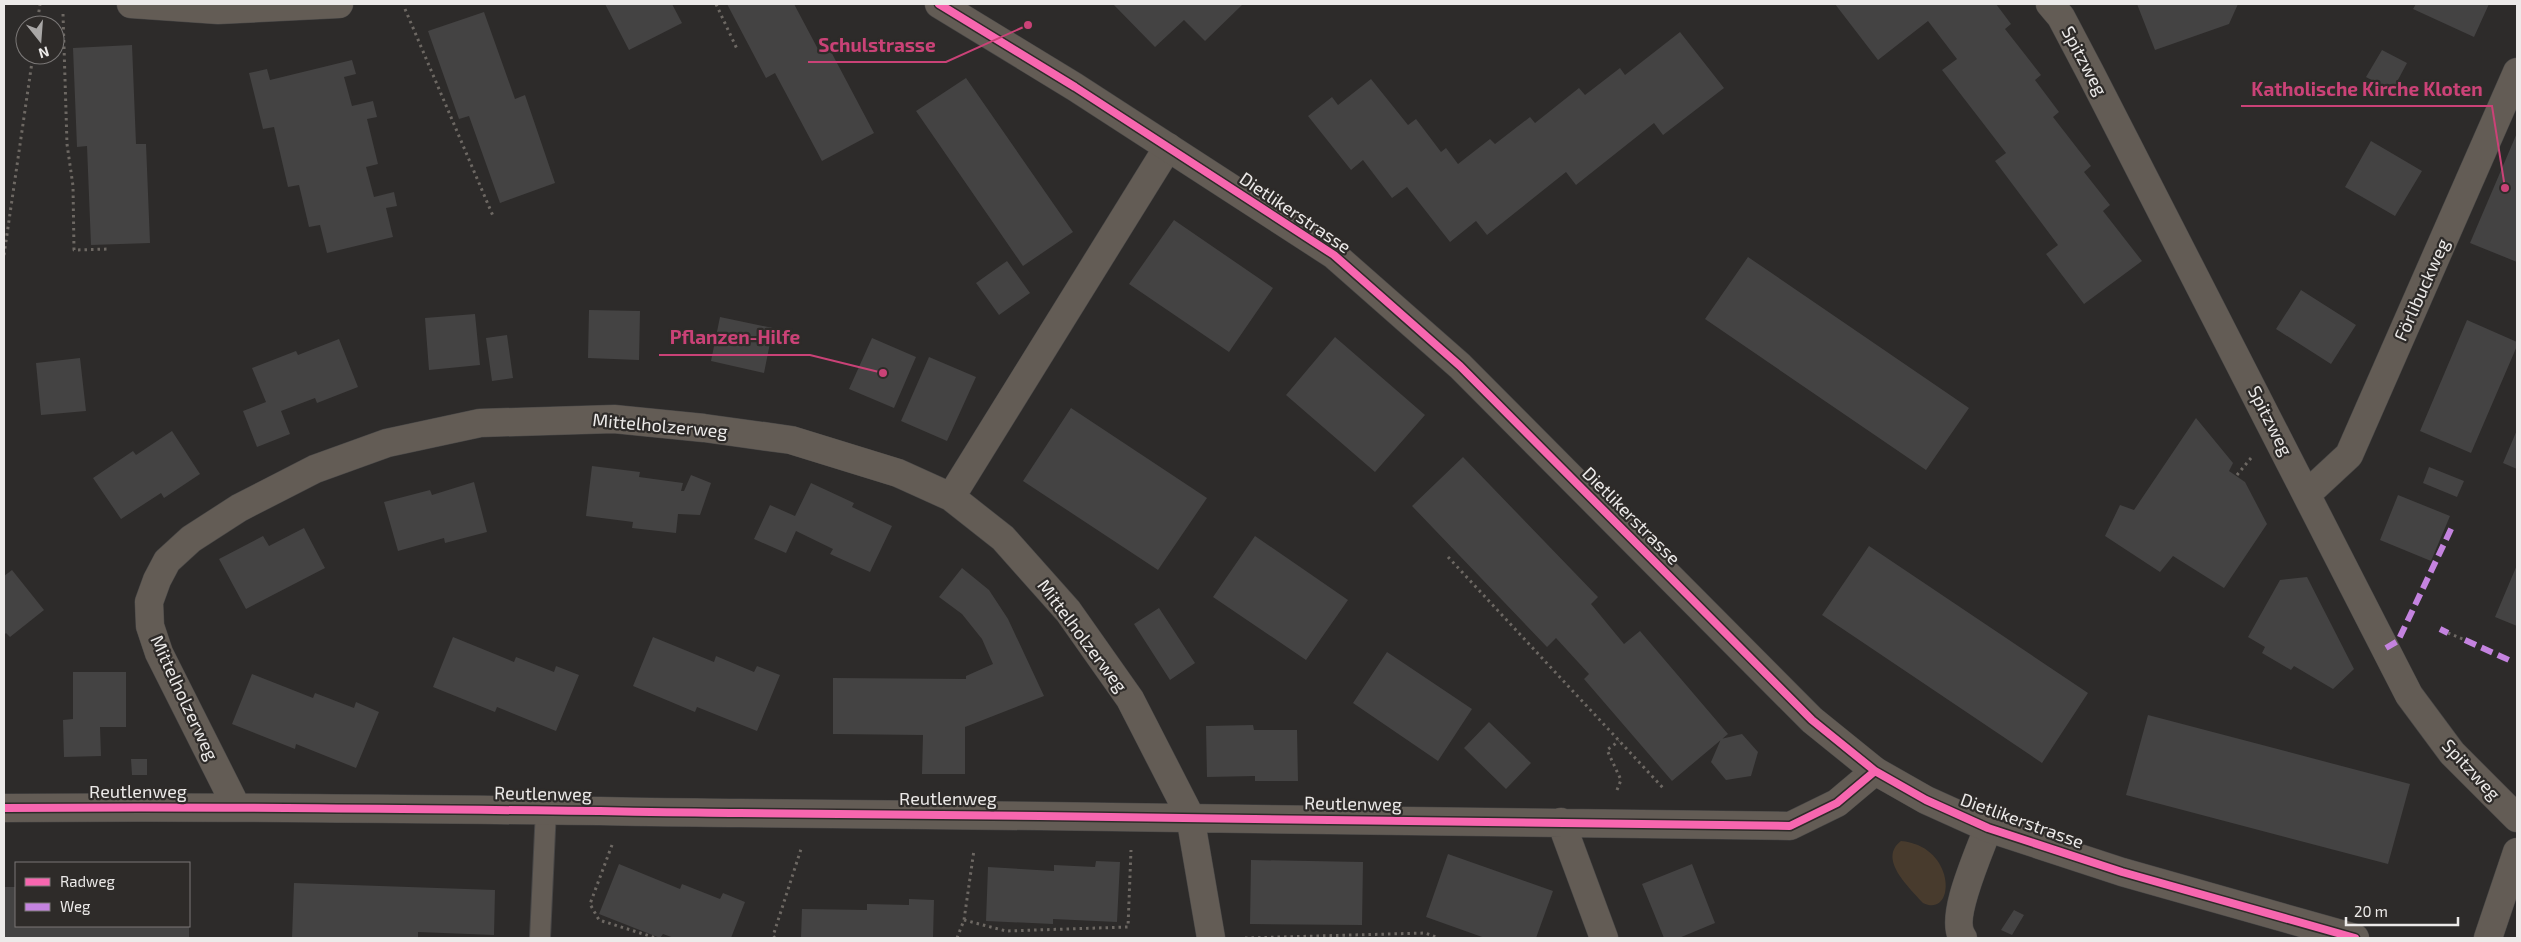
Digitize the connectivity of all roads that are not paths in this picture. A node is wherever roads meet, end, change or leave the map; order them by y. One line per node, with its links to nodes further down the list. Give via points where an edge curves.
1 (131, 4): 2 (street, via 218,10)
2 (340, 4)
3 (938, 4): 6 (street, Dietlikerstrasse)
4 (2050, 4): 7 (street, Spitzweg, via 2061,17)
5 (2517, 72): 7 (street, Förlibuckweg, via 2349,455)
6 (1168, 148): 8 (street); 9 (street, Dietlikerstrasse, via 1346,265 1460,366 1812,720)
7 (2307, 494): 14 (street, Spitzweg, via 2409,695 2452,753)
8 (951, 497): 10 (street, Mittelholzerweg, via 898,473 791,440 614,419 480,423 387,443 315,468 239,508 191,539 168,561 149,602 150,626 159,652); 13 (street, Mittelholzerweg, via 1003,538 1068,611 1130,699)
9 (1875, 770): 15 (street, Reutlenweg, via 1837,803 1790,826); 16 (street, Dietlikerstrasse, via 1926,800)
10 (236, 806): 11 (street, Reutlenweg); 12 (street, Reutlenweg)
11 (4, 808)
12 (546, 809): 13 (street, Reutlenweg); 18 (lane)
13 (1190, 816): 15 (street, Reutlenweg); 19 (street, Mittelholzerweg)
14 (2517, 818)
15 (1561, 822): 20 (street)
16 (1988, 828): 21 (street, via 1960,908 1959,933); 22 (street, Dietlikerstrasse, via 2122,872)
17 (2517, 852): 23 (street)
18 (540, 938)
19 (1211, 938)
20 (1604, 938)
21 (1963, 938)
22 (2355, 938)
23 (2488, 938)

